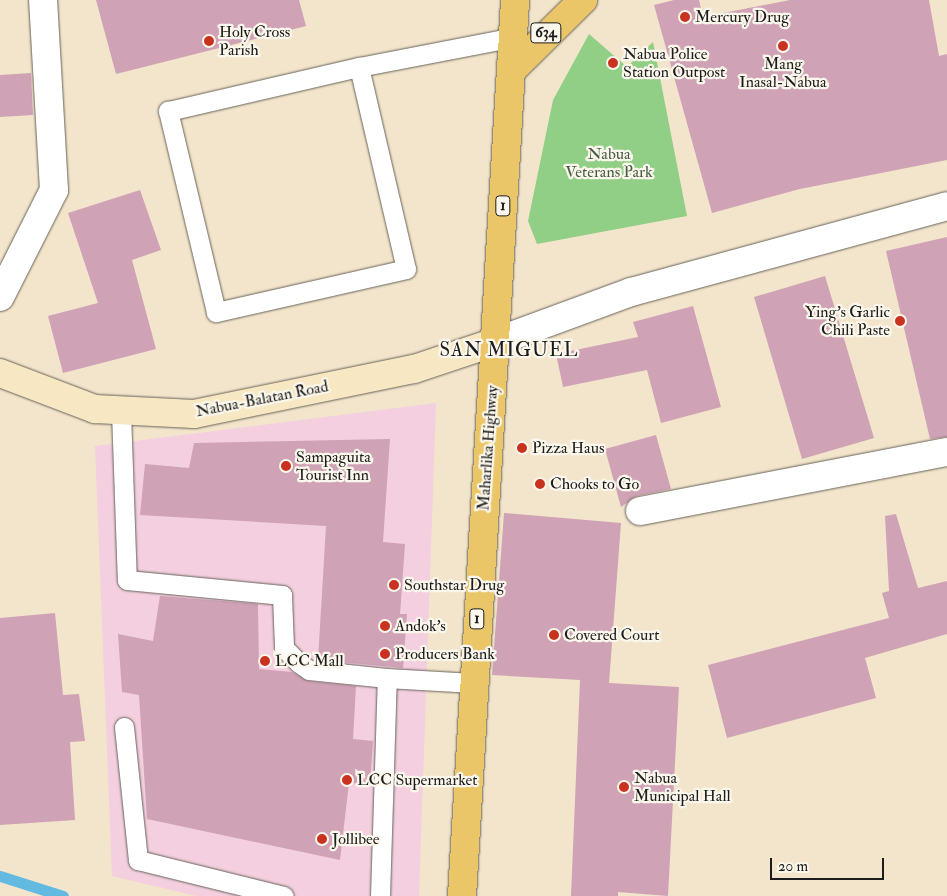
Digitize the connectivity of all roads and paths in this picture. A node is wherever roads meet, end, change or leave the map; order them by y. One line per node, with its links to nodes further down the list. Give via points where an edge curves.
1 (43, 0): 8 (street, via 54,190)
2 (515, 0): 4 (main road, Maharlika Highway / 1)
3 (583, 0): 6 (main road, 634)
4 (515, 37): 5 (lane); 6 (main road, Maharlika Highway / 1)
5 (359, 67): 5 (lane, via 168,111 216,312 406,269)
6 (512, 70): 9 (main road, Maharlika Highway / 1)
7 (947, 206): 9 (street, via 631,292)
8 (0, 297)
9 (494, 342): 11 (main road, Nabua-Balatan Road, via 414,369 194,414); 15 (main road, Maharlika Highway / 1)
10 (0, 373): 11 (main road, Nabua-Balatan Road, via 95,409)
11 (121, 412): 14 (lane, via 127,580 282,595 284,648 299,663 310,670)
12 (947, 452): 13 (street)
13 (640, 511)
14 (386, 678): 15 (lane); 18 (lane)
15 (473, 683): 19 (main road, Maharlika Highway / 1)
16 (124, 727): 17 (lane, via 138,860)
17 (284, 896)
18 (380, 896)
19 (462, 896)

